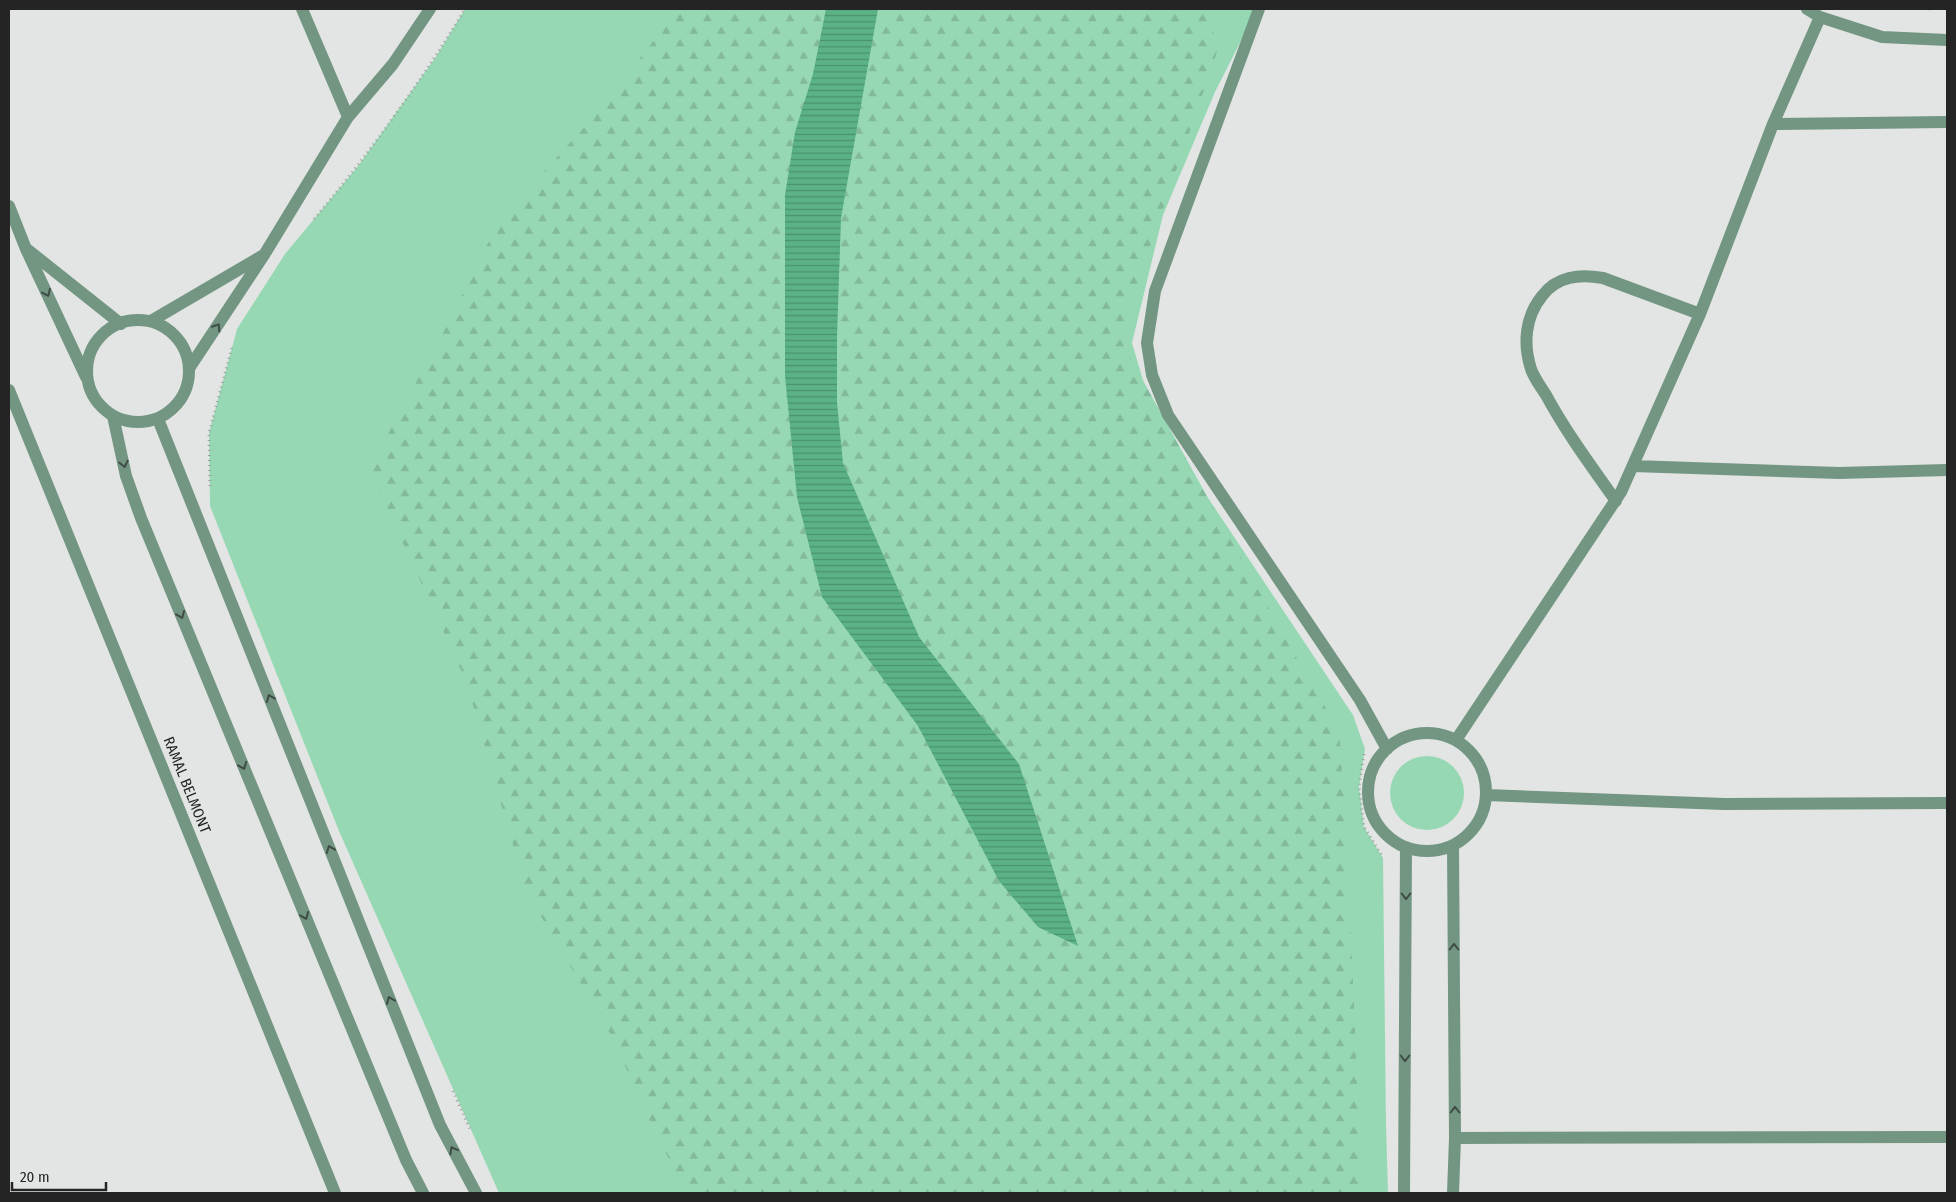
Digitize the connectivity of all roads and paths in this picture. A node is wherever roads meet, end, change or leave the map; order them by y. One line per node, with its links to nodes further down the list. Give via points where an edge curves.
1 (302, 9): 8 (street)
2 (430, 9): 8 (street, via 393,64)
3 (465, 9): 12 (path, via 435,58 358,166)
4 (1259, 9): 29 (street, via 1155,291 1147,342 1152,375 1168,414 1360,700)
5 (1807, 9): 6 (street)
6 (1820, 17): 7 (street, via 1882,37); 10 (street)
7 (1947, 40)
8 (348, 117): 14 (street)
9 (1947, 122): 10 (street)
10 (1773, 124): 15 (street)
11 (9, 206): 13 (street)
12 (310, 225)
13 (26, 249): 17 (street); 20 (street, one-way to 20)
14 (264, 255): 16 (street); 19 (street, one-way to 14)
15 (1700, 314): 24 (street); 27 (street, via 1587,275 1568,277 1549,286 1533,307 1526,345 1531,370 1562,424)
16 (150, 321): 17 (street, via 132,320); 19 (street, via 168,329 182,343)
17 (121, 324): 20 (street, via 98,338 89,356)
18 (234, 338): 26 (path, via 209,433)
19 (190, 367): 23 (street, via 182,398 170,412)
20 (87, 379): 22 (street, via 96,400)
21 (9, 390): 38 (street, RAMAL BELMONT)
22 (113, 416): 23 (street, via 128,422); 39 (street, one-way to 39, via 126,476 141,518 406,1160)
23 (158, 419): 40 (street, one-way to 23, via 440,1125)
24 (1633, 466): 25 (street, via 1839,473); 27 (street)
25 (1947, 470)
26 (210, 488)
27 (1616, 500): 28 (street)
28 (1456, 740): 29 (street, via 1439,734 1420,734 1402,738); 30 (street, via 1482,767)
29 (1387, 749): 33 (street, via 1369,781 1369,802 1376,821 1389,837)
30 (1486, 795): 31 (street, via 1724,804); 32 (street, via 1479,822 1465,838)
31 (1947, 803)
32 (1453, 845): 33 (street, via 1427,851); 37 (street, one-way to 32)
33 (1406, 847): 41 (street, one-way to 41)
34 (452, 1089): 35 (path)
35 (472, 1132)
36 (1947, 1136): 37 (street)
37 (1456, 1138): 42 (street)
38 (335, 1193)
39 (423, 1193)
40 (476, 1193)
41 (1404, 1193)
42 (1453, 1193)

